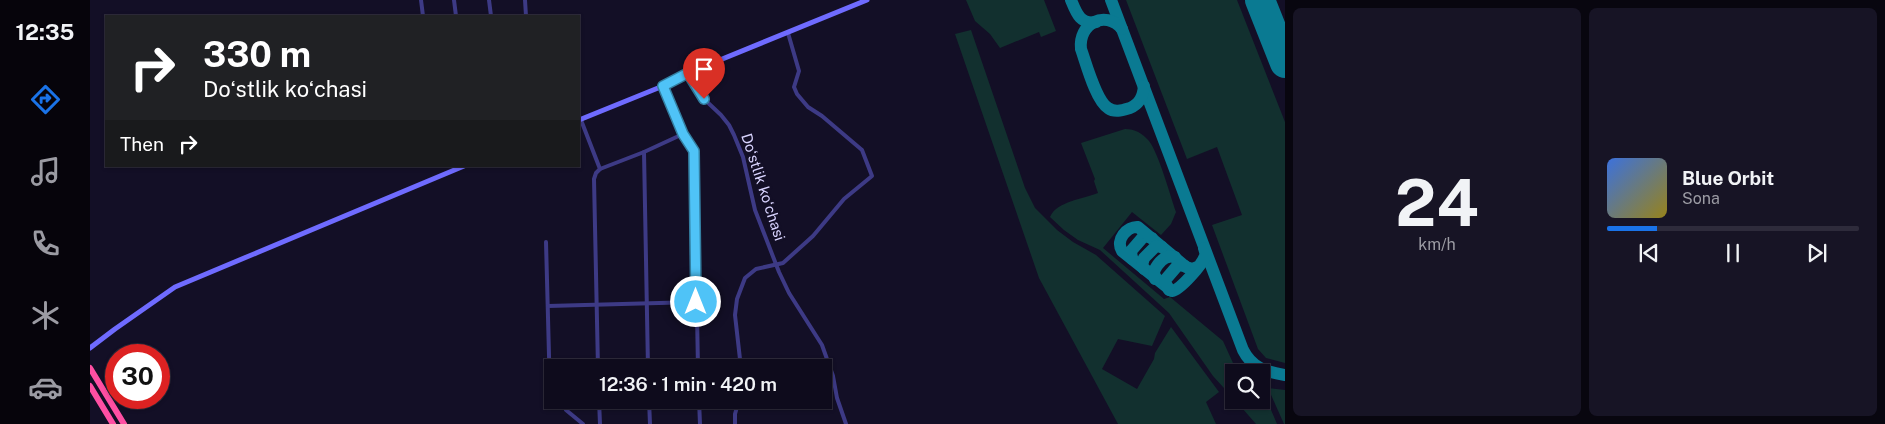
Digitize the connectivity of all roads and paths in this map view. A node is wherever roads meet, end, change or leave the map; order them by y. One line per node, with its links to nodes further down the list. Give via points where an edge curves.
1 (421, 0): 6 (street)
2 (454, 0): 7 (street)
3 (489, 0): 8 (street)
4 (524, 0): 9 (street)
5 (867, 0): 10 (street)
6 (423, 15)
7 (456, 15)
8 (491, 15)
9 (526, 15)
10 (788, 33): 11 (street); 19 (street, via 799,71 794,86 796,94 862,150 872,176 836,208 808,240)
11 (688, 73): 12 (street); 19 (street, Doʻstlik koʻchasi, via 704,99 729,125 734,135 743,157 755,210)
12 (663, 86): 13 (street); 14 (street)
13 (580, 120): 17 (street)
14 (683, 134): 15 (street); 20 (street, via 694,151)
15 (644, 152): 17 (street); 21 (street)
16 (462, 167): 24 (street, via 184,282)
17 (600, 169): 22 (street, via 594,179)
18 (546, 242): 23 (street)
19 (776, 266): 29 (street, via 756,269 740,287 735,315); 44 (street, Doʻstlik koʻchasi, via 822,345)
20 (696, 302): 21 (street); 28 (street)
21 (646, 303): 22 (street); 27 (street)
22 (596, 305): 23 (street); 26 (street)
23 (548, 306): 25 (street)
24 (90, 348)
25 (549, 359)
26 (598, 359)
27 (648, 359)
28 (698, 359)
29 (740, 359)
30 (90, 368): 38 (highway)
31 (90, 386): 37 (highway)
32 (599, 409): 40 (street)
33 (649, 409): 41 (street)
34 (699, 409): 42 (street)
35 (736, 409): 43 (street)
36 (566, 410): 39 (street)
37 (113, 424)
38 (124, 424)
39 (583, 424)
40 (600, 424)
41 (650, 424)
42 (700, 424)
43 (735, 424)
44 (846, 424)

